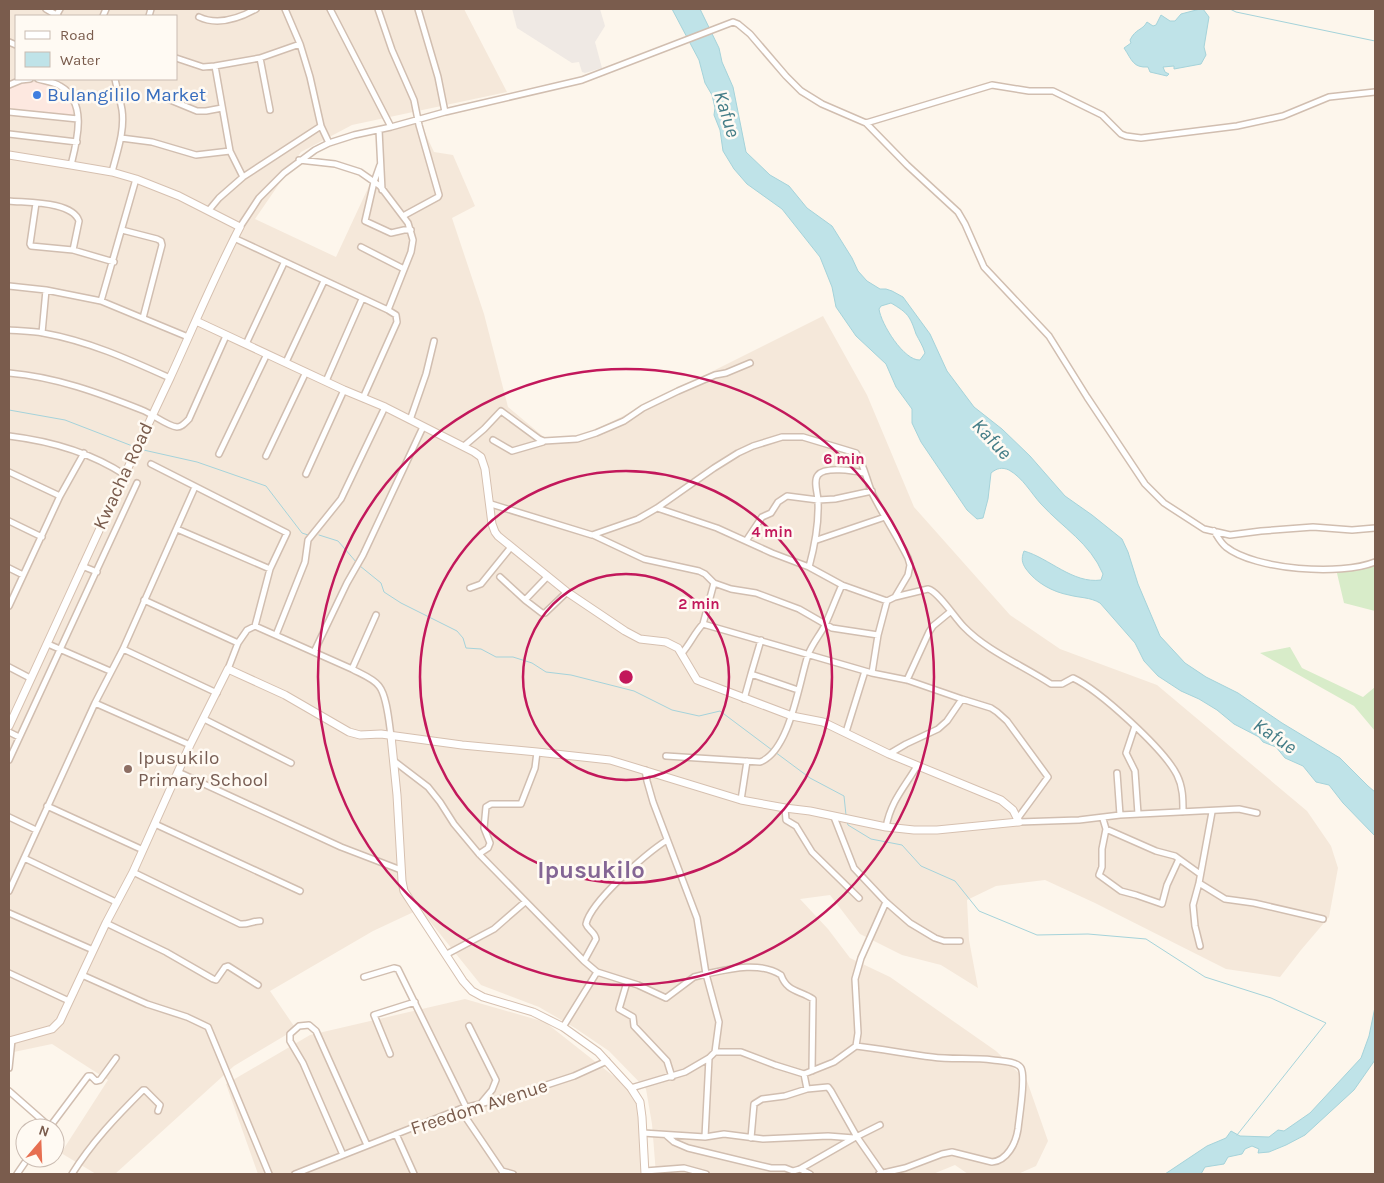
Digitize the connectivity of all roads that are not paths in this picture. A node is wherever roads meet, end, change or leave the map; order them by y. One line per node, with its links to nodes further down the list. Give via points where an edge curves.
1 (256, 9): 6 (street, via 214,22)
2 (285, 9): 7 (street)
3 (333, 9): 23 (street)
4 (378, 9): 20 (street, via 414,100)
5 (418, 9): 18 (street)
6 (199, 17)
7 (300, 44): 8 (street); 22 (street)
8 (260, 58): 10 (street); 16 (street)
9 (178, 59): 10 (street, via 203,67)
10 (215, 66): 15 (street)
11 (42, 80): 19 (street, via 60,85 67,91)
12 (115, 80): 26 (street, via 122,111)
13 (1375, 92): 21 (street, via 1329,97 1283,116 1237,126 1141,138 1121,134 1102,115 1053,91 992,85)
14 (163, 97): 15 (street, via 197,111)
15 (222, 108): 29 (street)
16 (270, 110)
17 (9, 112): 19 (street)
18 (445, 112): 20 (street); 21 (street, via 582,80 728,23 738,24 750,34 801,92)
19 (78, 119): 27 (street)
20 (418, 120): 23 (street); 42 (street, via 438,196)
21 (866, 123): 102 (street, via 958,212 984,267 1050,336 1151,491 1178,513)
22 (321, 126): 28 (street); 35 (street)
23 (392, 127): 24 (street)
24 (379, 130): 28 (street); 33 (street)
25 (9, 134): 27 (street)
26 (121, 138): 29 (street, via 152,142 196,155); 34 (street)
27 (76, 142): 32 (street)
28 (329, 144): 31 (street)
29 (230, 151): 35 (street)
30 (9, 155): 32 (street)
31 (299, 160): 37 (street, via 356,170); 43 (street, via 262,195)
32 (70, 164): 34 (street)
33 (380, 165): 37 (street); 38 (street)
34 (112, 172): 36 (street)
35 (243, 177): 41 (street)
36 (136, 179): 41 (street); 44 (street)
37 (374, 182): 38 (street); 45 (street, via 365,221 391,232)
38 (382, 190): 42 (street)
39 (9, 201): 40 (street)
40 (36, 203): 48 (street, via 63,207 76,215 79,221); 48 (street, via 31,246)
41 (209, 210): 43 (street)
42 (403, 216): 45 (street)
43 (240, 227): 46 (street, Kwacha Road)
44 (122, 230): 49 (street); 58 (street, via 158,239 162,245)
45 (411, 230): 51 (street, via 413,244)
46 (234, 238): 50 (street); 59 (street, Kwacha Road)
47 (362, 247): 51 (street)
48 (73, 250): 49 (street)
49 (114, 262): 56 (street)
50 (284, 263): 52 (street); 65 (street)
51 (404, 269): 57 (street)
52 (324, 281): 55 (street); 67 (street)
53 (9, 286): 54 (street)
54 (46, 290): 56 (street); 61 (street)
55 (362, 299): 57 (street); 72 (street)
56 (101, 301): 58 (street)
57 (388, 310): 74 (street, via 396,315 397,322)
58 (143, 318): 63 (street)
59 (196, 321): 62 (street); 63 (street, Kwacha Road)
60 (9, 330): 61 (street)
61 (42, 333): 71 (street, via 107,350)
62 (226, 336): 65 (street); 76 (street, via 189,419 178,427)
63 (188, 337): 71 (street, Kwacha Road)
64 (434, 340): 77 (street)
65 (246, 344): 66 (street)
66 (267, 354): 67 (street); 84 (street)
67 (286, 362): 69 (street)
68 (750, 364): 81 (street, via 715,374 596,433 577,439)
69 (306, 372): 72 (street); 85 (street)
70 (9, 373): 76 (street, via 80,386)
71 (170, 378): 76 (street, Kwacha Road)
72 (326, 381): 73 (street)
73 (344, 390): 74 (street); 89 (street)
74 (363, 398): 75 (street)
75 (384, 406): 77 (street); 131 (street, via 341,499 308,540 305,562)
76 (152, 414): 90 (street, Kwacha Road)
77 (410, 420): 78 (street)
78 (423, 427): 82 (street); 138 (street)
79 (9, 436): 83 (street)
80 (493, 440): 81 (street, via 512,451)
81 (544, 441): 82 (street, via 501,411)
82 (464, 446): 96 (street, via 483,462)
83 (84, 453): 90 (street); 94 (street)
84 (219, 454)
85 (266, 456)
86 (151, 464): 92 (street)
87 (9, 472): 94 (street)
88 (864, 473): 93 (street); 95 (street, via 842,469 820,473 816,479); 97 (street, via 859,457 852,451 803,437 782,437 738,453)
89 (306, 474)
90 (125, 475): 109 (street, Kwacha Road)
91 (137, 483): 113 (street)
92 (195, 487): 100 (street); 112 (street, via 287,532)
93 (872, 491): 95 (street); 98 (street)
94 (60, 496): 104 (street)
95 (818, 500): 105 (street); 106 (street, via 792,496 783,498 771,513 762,517)
96 (490, 504): 103 (street); 107 (street, via 494,532)
97 (657, 508): 103 (street, via 631,522); 106 (street)
98 (885, 517): 105 (street); 121 (street, via 910,565)
99 (9, 521): 104 (street)
100 (177, 528): 112 (street); 122 (street)
101 (1375, 528): 102 (street, via 1313,527 1230,535)
102 (1214, 532): 108 (street, via 1227,548 1260,563 1336,569)
103 (592, 535): 117 (street, via 644,559 699,571)
104 (42, 537): 114 (street)
105 (817, 540): 110 (street)
106 (746, 541): 110 (street)
107 (511, 547): 116 (street); 119 (street, via 480,584)
108 (1375, 562)
109 (82, 566): 113 (street); 135 (street, Kwacha Road)
110 (809, 567): 118 (street)
111 (9, 568): 114 (street)
112 (270, 569): 130 (street)
113 (96, 572): 136 (street)
114 (23, 575): 125 (street)
115 (500, 577): 123 (street)
116 (547, 577): 120 (street); 123 (street)
117 (714, 583): 128 (street); 129 (street, via 756,593 799,609)
118 (842, 586): 124 (street); 129 (street)
119 (470, 588)
120 (567, 592): 123 (street, via 545,613); 139 (street, via 632,635 671,644)
121 (895, 597): 124 (street); 126 (street, via 931,589)
122 (144, 600): 134 (street); 137 (street)
123 (525, 600)
124 (887, 601): 132 (street)
125 (9, 606)
126 (950, 612): 149 (street, via 929,632); 158 (street, via 981,641 1051,684 1076,679)
127 (376, 615): 143 (street)
128 (703, 624): 133 (street); 139 (street)
129 (825, 624): 132 (street, via 840,630); 140 (street)
130 (255, 626): 131 (street); 134 (street, via 247,630)
131 (276, 635): 138 (street)
132 (878, 635): 146 (street)
133 (761, 640): 140 (street); 147 (street)
134 (238, 643): 142 (street)
135 (48, 644): 136 (street); 148 (street, Kwacha Road)
136 (60, 649): 144 (street); 162 (street)
137 (122, 650): 144 (street); 151 (street)
138 (314, 652): 143 (street)
139 (682, 653): 153 (street, via 697,680)
140 (809, 654): 145 (street); 150 (street)
141 (9, 667): 148 (street)
142 (228, 669): 151 (street); 161 (street, via 285,695 349,732)
143 (352, 669): 161 (street, via 380,687)
144 (110, 671): 154 (street)
145 (865, 671): 146 (street); 160 (street)
146 (872, 673): 149 (street)
147 (752, 674): 150 (street); 153 (street)
148 (30, 678): 157 (street, Kwacha Road)
149 (907, 680): 152 (street)
150 (798, 690): 155 (street)
151 (217, 693): 156 (street)
152 (962, 698): 165 (street, via 938,729); 186 (street, via 991,708 1007,721 1048,777)
153 (744, 699): 155 (street)
154 (95, 703): 163 (street); 176 (street)
155 (792, 716): 160 (street, via 823,722); 169 (street, via 785,734 769,757 760,762)
156 (204, 719): 163 (street); 170 (street)
157 (9, 726)
158 (1135, 726): 178 (street, via 1177,774); 181 (street, via 1126,753 1136,772)
159 (9, 732): 162 (street)
160 (846, 732): 165 (street)
161 (391, 736): 164 (street); 168 (street)
162 (19, 737): 167 (street)
163 (190, 745): 173 (street)
164 (537, 752): 172 (street, via 610,760); 193 (street, via 535,768 521,804 491,804 486,807 484,828 490,843)
165 (889, 754): 171 (street)
166 (666, 756): 169 (street)
167 (9, 760)
168 (394, 761): 193 (street, via 431,791); 196 (street)
169 (747, 761): 175 (street)
170 (291, 763)
171 (917, 766): 186 (street, via 1002,800); 188 (street, via 892,804)
172 (645, 770): 175 (street); 191 (street)
173 (178, 772): 187 (street); 196 (street)
174 (1117, 773): 182 (street)
175 (741, 800): 177 (street)
176 (47, 806): 190 (street); 192 (street)
177 (785, 808): 184 (street); 202 (street, via 786,820 796,826 812,852)
178 (1184, 812): 179 (street); 181 (street)
179 (1212, 812): 180 (street, via 1239,809); 198 (street)
180 (1257, 813)
181 (1138, 814): 182 (street)
182 (1120, 815): 185 (street)
183 (9, 817): 190 (street)
184 (834, 817): 188 (street); 205 (street, via 854,868)
185 (1103, 819): 186 (street); 189 (street)
186 (1018, 820): 188 (street, via 937,830)
187 (155, 824): 192 (street); 201 (street)
188 (886, 827)
189 (1106, 829): 195 (street); 195 (street, via 1099,875 1123,892 1162,904)
190 (36, 830): 194 (street)
191 (667, 840): 214 (street, via 640,859 594,908 586,924 596,939); 217 (street, via 697,918)
192 (143, 850): 197 (street)
193 (479, 854): 204 (street)
194 (24, 858): 200 (street); 203 (street)
195 (1179, 859): 198 (street)
196 (401, 870): 213 (street, via 404,891)
197 (133, 872): 203 (street); 208 (street, via 240,924)
198 (1200, 874): 199 (street)
199 (1199, 883): 207 (street, via 1225,899); 211 (street, via 1193,905)
200 (9, 891)
201 (300, 891)
202 (858, 898)
203 (116, 902): 209 (street)
204 (525, 902): 213 (street, via 494,929); 214 (street)
205 (886, 902): 210 (street, via 910,923 935,938); 227 (street, via 855,978)
206 (9, 913): 212 (street)
207 (1323, 919)
208 (260, 921)
209 (106, 923): 212 (street); 221 (street, via 213,979 219,978 228,966)
210 (960, 941)
211 (1200, 946)
212 (93, 950): 218 (street)
213 (447, 954): 225 (street, via 472,991 533,1012)
214 (584, 961): 215 (street)
215 (598, 972): 220 (street); 225 (street)
216 (9, 973): 222 (street)
217 (706, 974): 220 (street, via 694,977 666,998); 228 (street, via 719,1022); 234 (street, via 752,967 778,973 789,988 812,997)
218 (82, 975): 222 (street); 260 (street, via 208,1027)
219 (364, 978): 223 (street, via 396,967)
220 (627, 982): 236 (street, via 619,1009 633,1017 635,1028 667,1062)
221 (258, 985)
222 (69, 1001): 226 (street, via 60,1021 52,1029)
223 (415, 1002): 229 (street, via 374,1015); 241 (street)
224 (469, 1026): 240 (street, via 496,1080)
225 (563, 1027): 232 (street)
226 (10, 1040): 233 (street)
227 (856, 1046): 234 (street, via 834,1062); 267 (street, via 933,1057 1006,1062 1020,1066 1022,1070 1017,1134 1015,1143 1003,1157 992,1162 952,1152)
228 (715, 1052): 231 (street); 235 (street, via 741,1052)
229 (390, 1054)
230 (116, 1058): 244 (street, via 100,1080 88,1076)
231 (709, 1058): 236 (street); 249 (street)
232 (607, 1061): 237 (street); 240 (street, Freedom Avenue, via 574,1076)
233 (9, 1068)
234 (812, 1070): 235 (street)
235 (804, 1074): 238 (street)
236 (672, 1077): 237 (street)
237 (631, 1088): 246 (street, via 641,1108)
238 (807, 1089): 250 (street, via 756,1102); 251 (street, via 830,1089)
239 (9, 1091): 243 (street)
240 (482, 1103): 241 (street, Freedom Avenue)
241 (463, 1108): 247 (street, Freedom Avenue); 257 (street)
242 (158, 1111): 259 (street, via 160,1104 143,1090 112,1121)
243 (40, 1118)
244 (57, 1118)
245 (880, 1125): 251 (street)
246 (643, 1133): 248 (street); 256 (street)
247 (396, 1134): 252 (street, Freedom Avenue); 263 (street)
248 (666, 1135): 249 (street); 258 (street, via 688,1148 785,1168)
249 (705, 1137): 250 (street, via 724,1134)
250 (751, 1138): 251 (street)
251 (856, 1138): 255 (street); 267 (street)
252 (367, 1145): 253 (street, Freedom Avenue); 253 (street, via 316,1031 309,1025 299,1026 290,1034 290,1041)
253 (343, 1155): 254 (street, Freedom Avenue)
254 (312, 1166): 261 (street, Freedom Avenue); 262 (street)
255 (800, 1169): 258 (street); 266 (street)
256 (645, 1172): 265 (street, via 684,1168)
257 (503, 1173): 264 (street)
258 (793, 1173)
259 (72, 1174)
260 (270, 1174)
261 (295, 1174)
262 (315, 1174)
263 (414, 1174)
264 (513, 1174)
265 (706, 1174)
266 (810, 1174)
267 (880, 1174)

